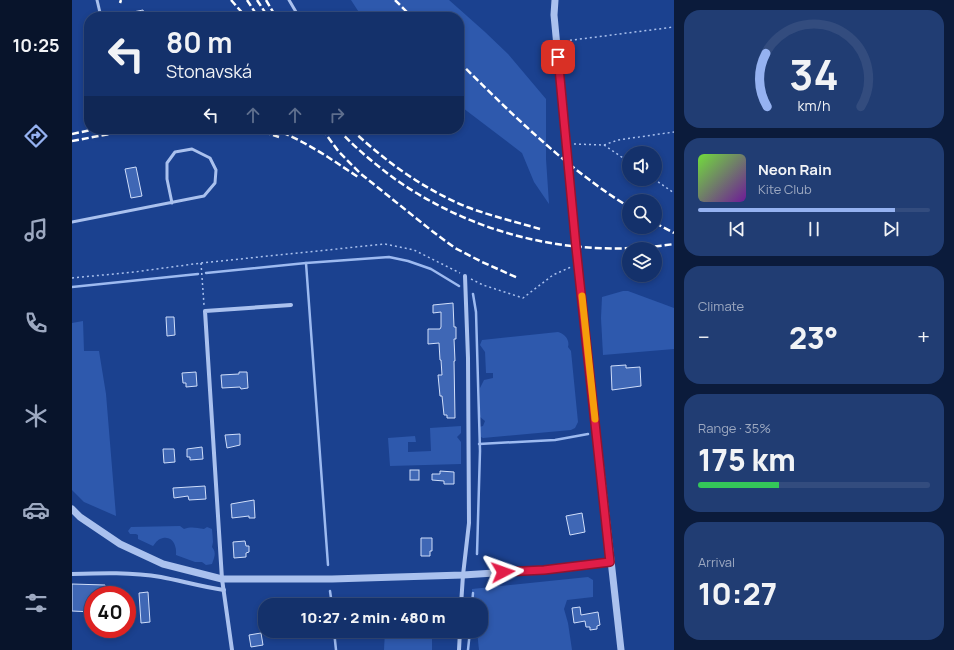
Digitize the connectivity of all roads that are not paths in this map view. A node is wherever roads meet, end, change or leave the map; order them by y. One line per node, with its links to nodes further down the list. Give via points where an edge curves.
1 (97, 0): 4 (lane)
2 (289, 0): 5 (lane)
3 (555, 0): 11 (street, via 554,15 566,143)
4 (100, 12)
5 (296, 12)
6 (172, 203): 6 (lane, via 204,196 215,182 216,170 210,158 192,150 175,152 167,163); 7 (lane)
7 (72, 222)
8 (466, 276): 13 (street, via 469,523)
9 (292, 305): 14 (street, via 205,311)
10 (72, 509): 14 (street, via 120,544 163,564)
11 (610, 562): 13 (street, via 544,570); 20 (street)
12 (72, 574): 15 (street, via 119,573 160,577)
13 (463, 575): 14 (street); 16 (street)
14 (222, 579): 15 (street)
15 (224, 590): 18 (street)
16 (461, 598)
17 (460, 638): 19 (street)
18 (232, 650)
19 (459, 650)
20 (621, 650)

